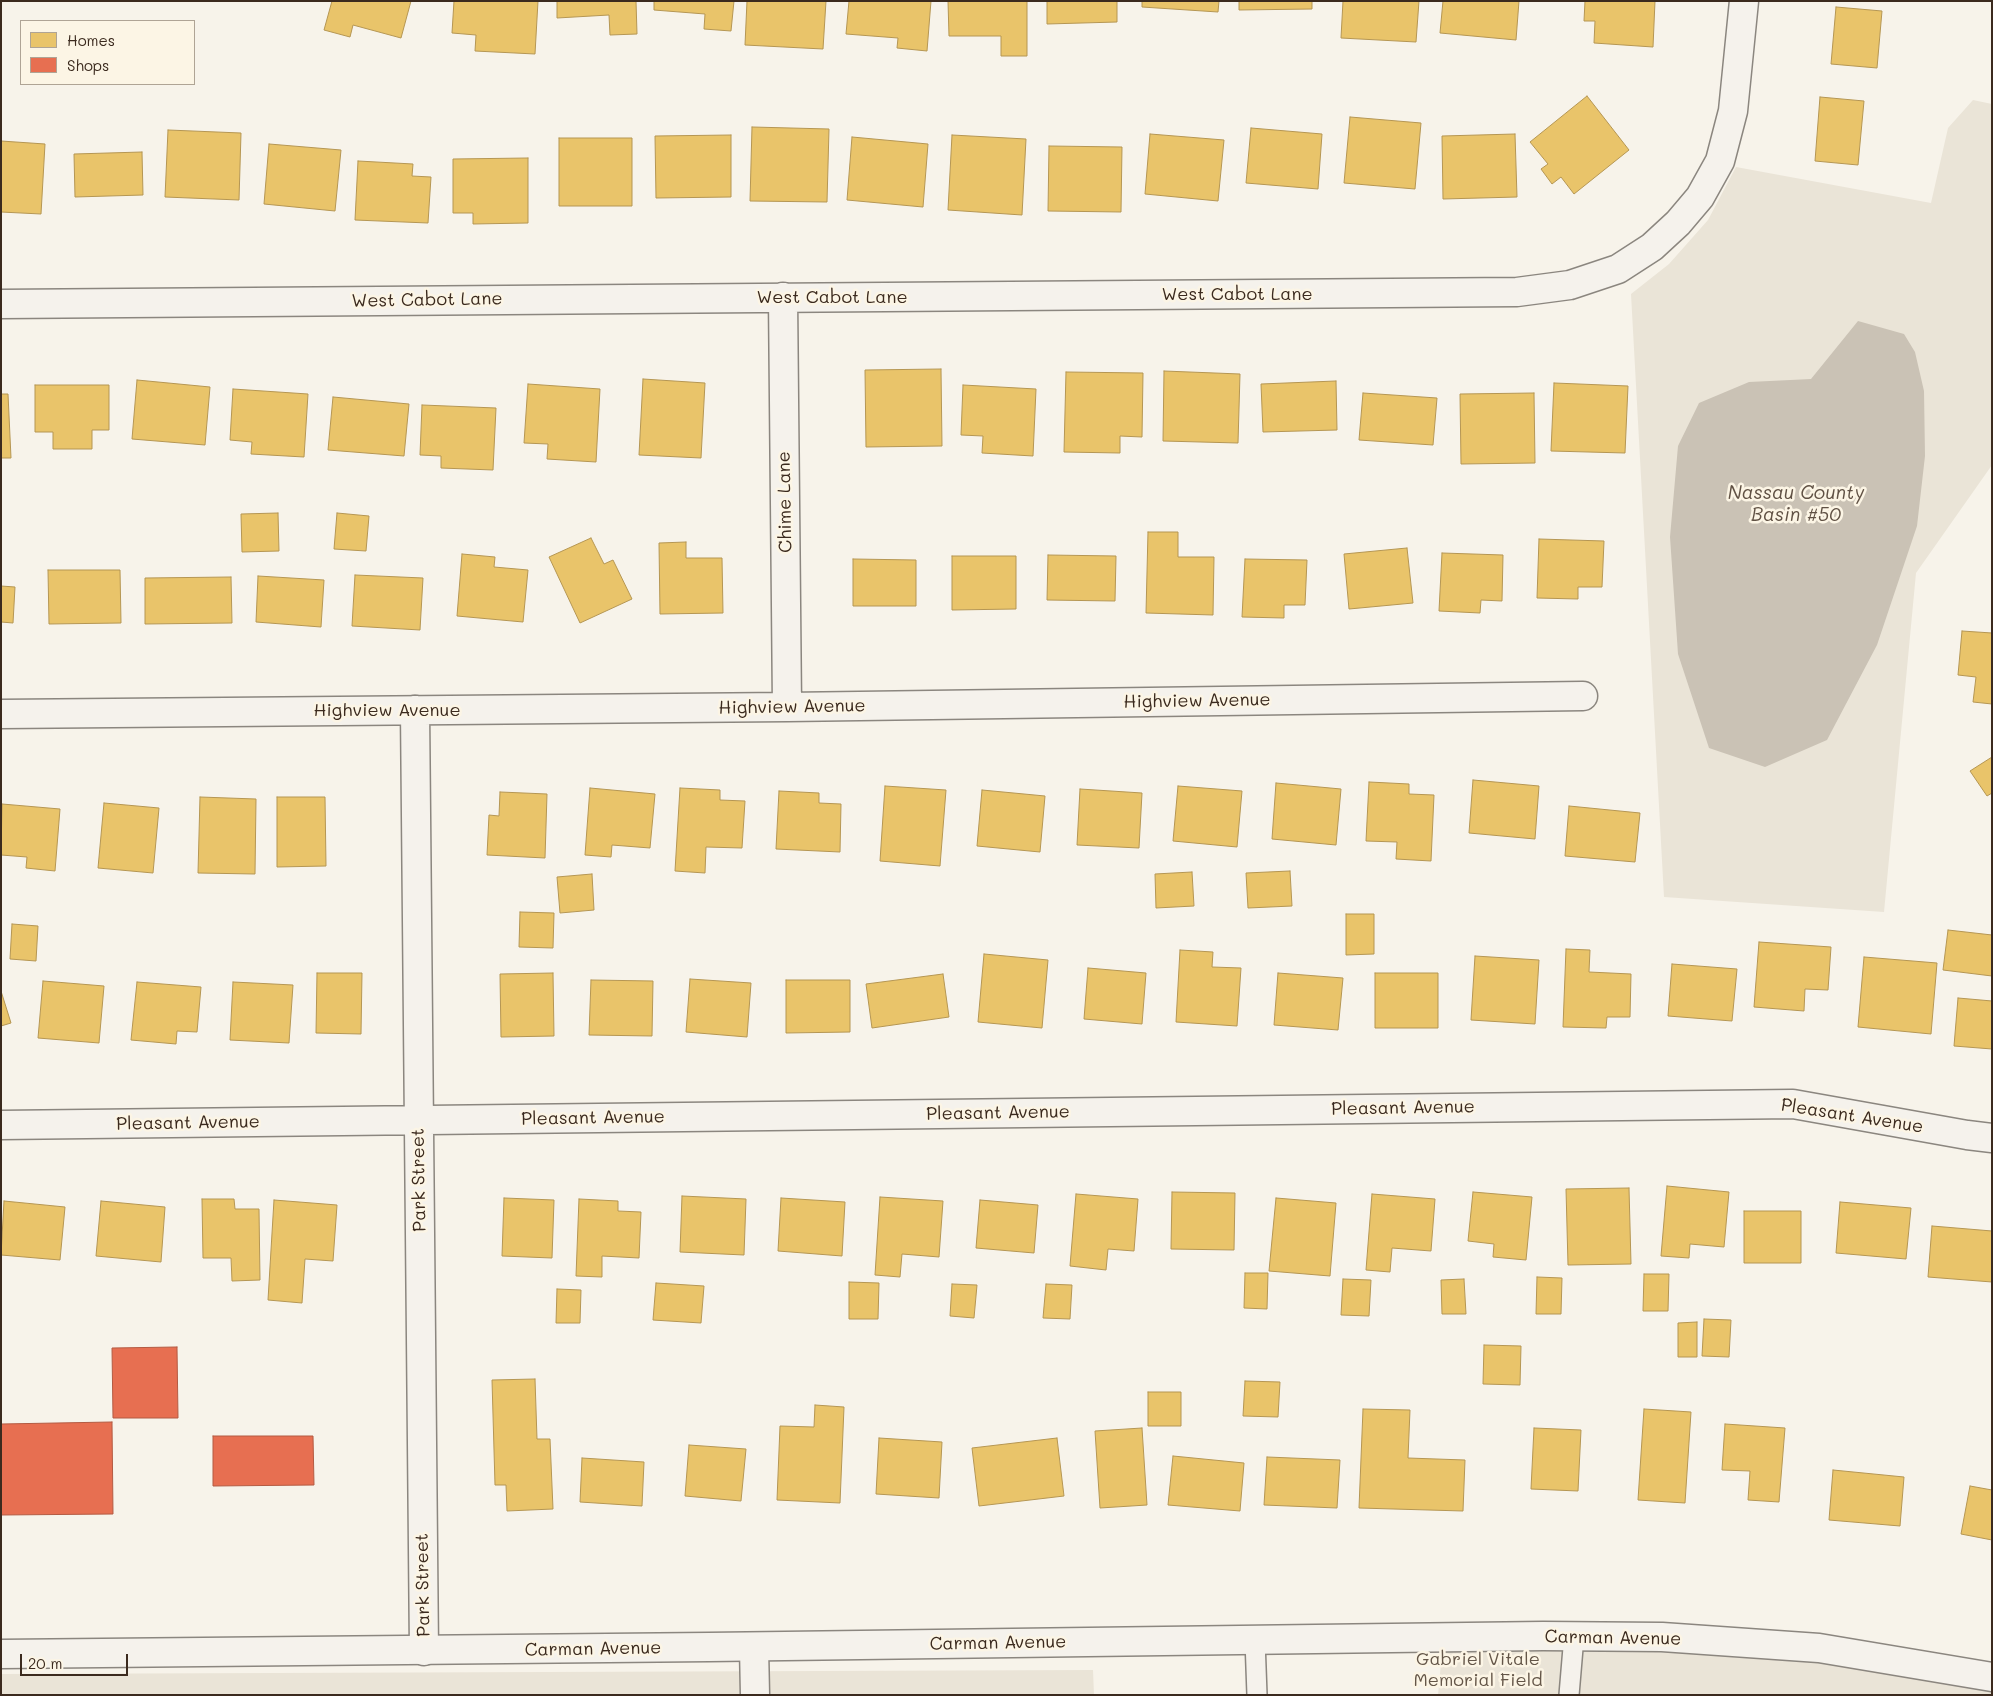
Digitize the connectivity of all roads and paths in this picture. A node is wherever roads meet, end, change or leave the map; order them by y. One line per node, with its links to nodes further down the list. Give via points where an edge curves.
1 (1744, 1): 2 (street, West Cabot Lane, via 1733,111 1720,161 1700,197 1652,247 1618,269 1570,285 1517,292)
2 (783, 297): 3 (street, West Cabot Lane); 5 (street, Chime Lane)
3 (1, 304)
4 (1583, 696): 5 (street, Highview Avenue)
5 (787, 707): 6 (street, Highview Avenue)
6 (415, 710): 7 (street, Highview Avenue); 8 (street, Park Street)
7 (1, 714)
8 (418, 1120): 9 (street, Pleasant Avenue); 10 (street, Pleasant Avenue, via 1793,1104); 14 (street, Park Street)
9 (1, 1125)
10 (1992, 1138)
11 (1574, 1636): 12 (street, Carman Avenue); 16 (street, Carman Avenue, via 1662,1637 1819,1648); 19 (lane)
12 (1256, 1640): 13 (street, Carman Avenue); 18 (lane)
13 (754, 1647): 14 (street, Carman Avenue); 17 (street)
14 (424, 1651): 15 (street, Carman Avenue)
15 (1, 1654)
16 (1992, 1677)
17 (755, 1695)
18 (1257, 1695)
19 (1569, 1695)

